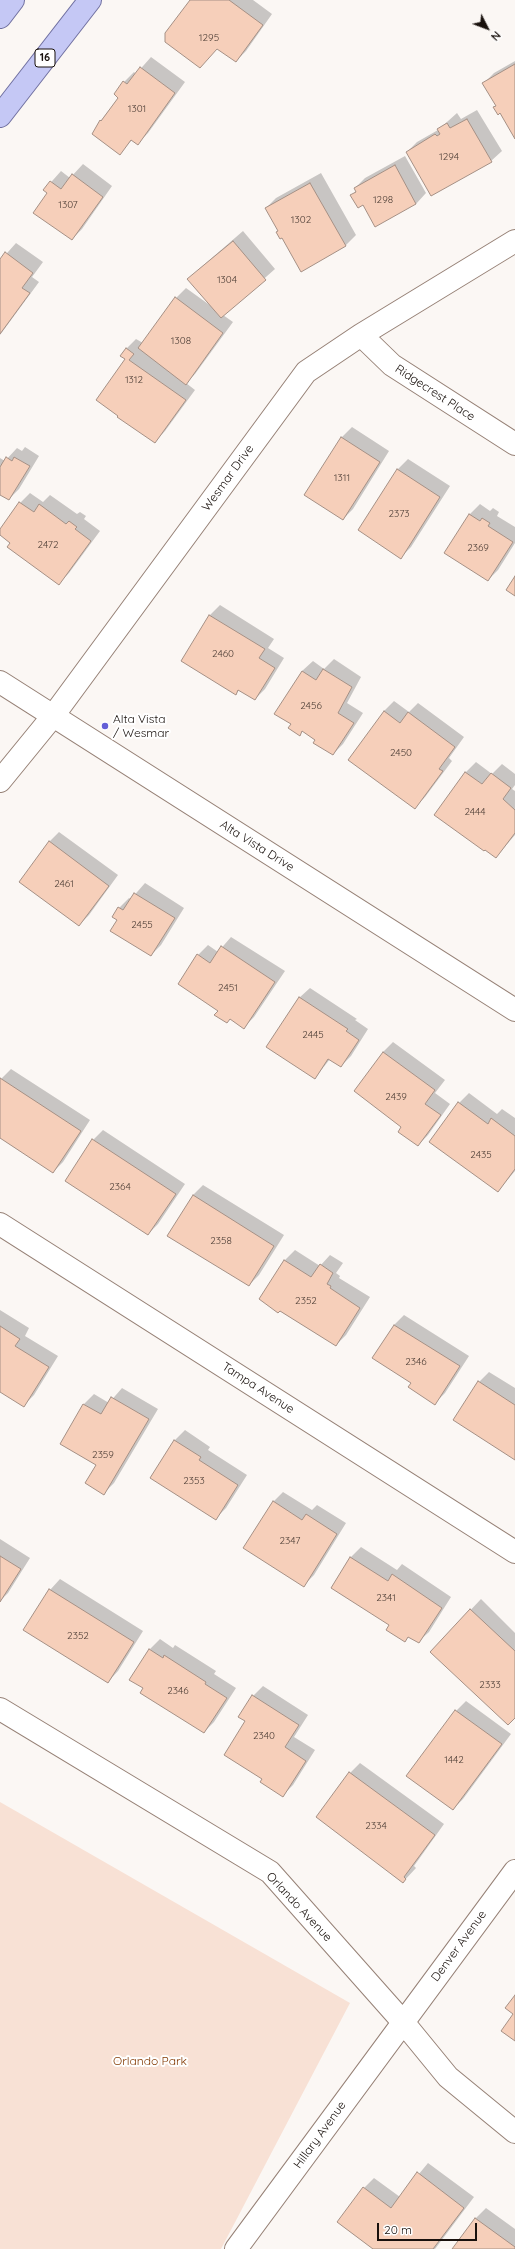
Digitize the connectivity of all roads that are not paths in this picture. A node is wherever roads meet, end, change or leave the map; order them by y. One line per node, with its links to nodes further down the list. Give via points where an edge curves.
1 (13, 0): 3 (main road)
2 (90, 0): 4 (main road, 16)
3 (0, 17)
4 (0, 116)
5 (515, 241): 6 (street, Wesmar Drive)
6 (361, 335): 7 (street, Ridgecrest Place, via 392,365); 9 (street, Wesmar Drive, via 306,372)
7 (515, 444)
8 (0, 682): 9 (street, Alta Vista Drive)
9 (53, 716): 10 (street, Wesmar Drive); 11 (street, Alta Vista Drive)
10 (0, 781)
11 (515, 1010)
12 (0, 1224): 13 (street, Tampa Avenue)
13 (515, 1552)
14 (0, 1709): 16 (street, Orlando Avenue, via 270,1872)
15 (515, 1871): 16 (street, Denver Avenue)
16 (404, 2022): 17 (street, Orlando Avenue, via 448,2077); 18 (street, Hillary Avenue)
17 (515, 2132)
18 (236, 2249)

